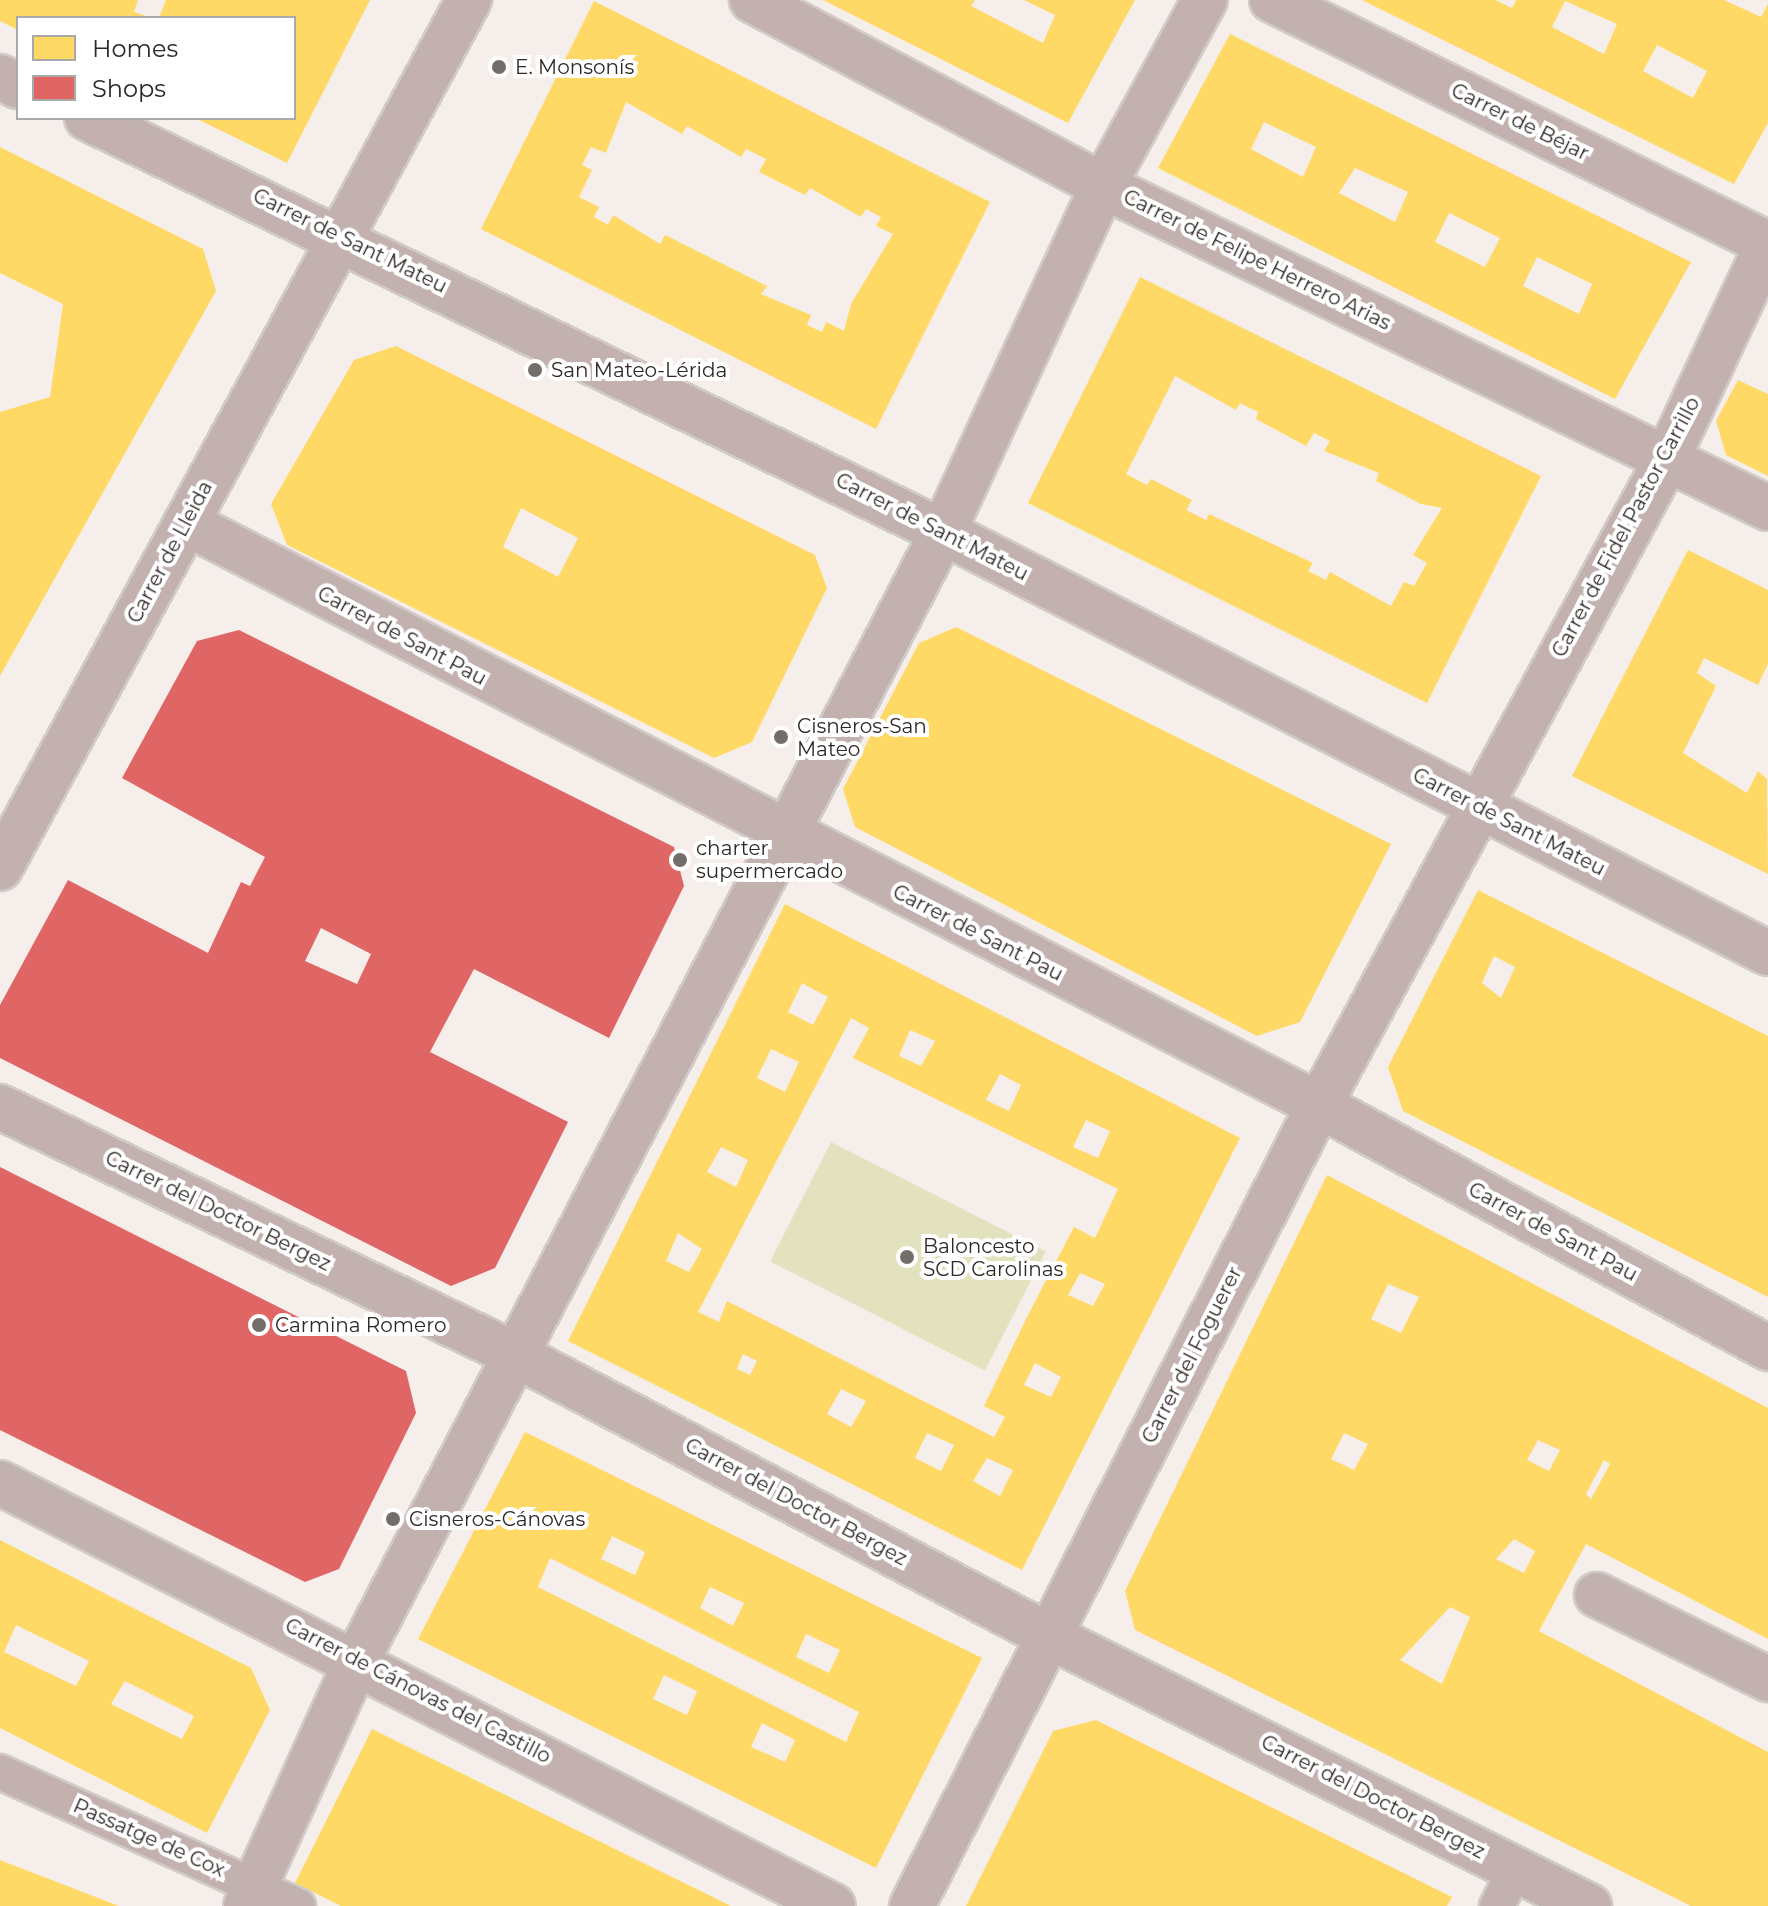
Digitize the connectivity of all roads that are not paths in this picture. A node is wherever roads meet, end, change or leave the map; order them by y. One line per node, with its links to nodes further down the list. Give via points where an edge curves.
1 (469, 0): 7 (street, Carrer de Lleida)
2 (752, 0): 6 (street, Carrer de Felipe Herrero Arias)
3 (1205, 0): 6 (street)
4 (1272, 0): 8 (street, Carrer de Béjar)
5 (91, 120): 7 (street, Carrer de Sant Mateu)
6 (1103, 186): 9 (street, Carrer de Felipe Herrero Arias); 12 (street)
7 (339, 235): 11 (street, Carrer de Lleida); 12 (street, Carrer de Sant Mateu)
8 (1768, 244): 9 (street, Carrer de Fidel Pastor Carrillo)
9 (1667, 459): 10 (street, Carrer de Felipe Herrero Arias); 13 (street, Carrer de Fidel Pastor Carrillo)
10 (1768, 508)
11 (186, 523): 14 (street, Carrer de Sant Pau); 15 (street, Carrer de Lleida)
12 (943, 532): 13 (street, Carrer de Sant Mateu); 14 (street)
13 (1476, 806): 16 (street, Carrer de Sant Mateu); 17 (street, Carrer del Foguerer)
14 (785, 835): 17 (street, Carrer de Sant Pau); 20 (street)
15 (0, 868)
16 (1768, 953)
17 (1319, 1105): 19 (street, Carrer de Sant Pau); 23 (street, Carrer del Foguerer)
18 (0, 1107): 20 (street, Carrer del Doctor Bergez)
19 (1768, 1348)
20 (514, 1354): 23 (street, Carrer del Doctor Bergez); 24 (street)
21 (0, 1483): 24 (street, Carrer de Cánovas del Castillo)
22 (1597, 1595): 25 (street)
23 (1049, 1636): 27 (street, Carrer del Doctor Bergez); 31 (street, Carrer del Foguerer)
24 (358, 1658): 28 (street); 30 (street, Carrer de Cánovas del Castillo)
25 (1768, 1679)
26 (0, 1772): 28 (street, Passatge de Cox)
27 (1507, 1887): 32 (street, Carrer del Doctor Bergez)
28 (251, 1896): 29 (street, Passatge de Cox)
29 (298, 1906)
30 (833, 1906)
31 (912, 1906)
32 (1589, 1906)

